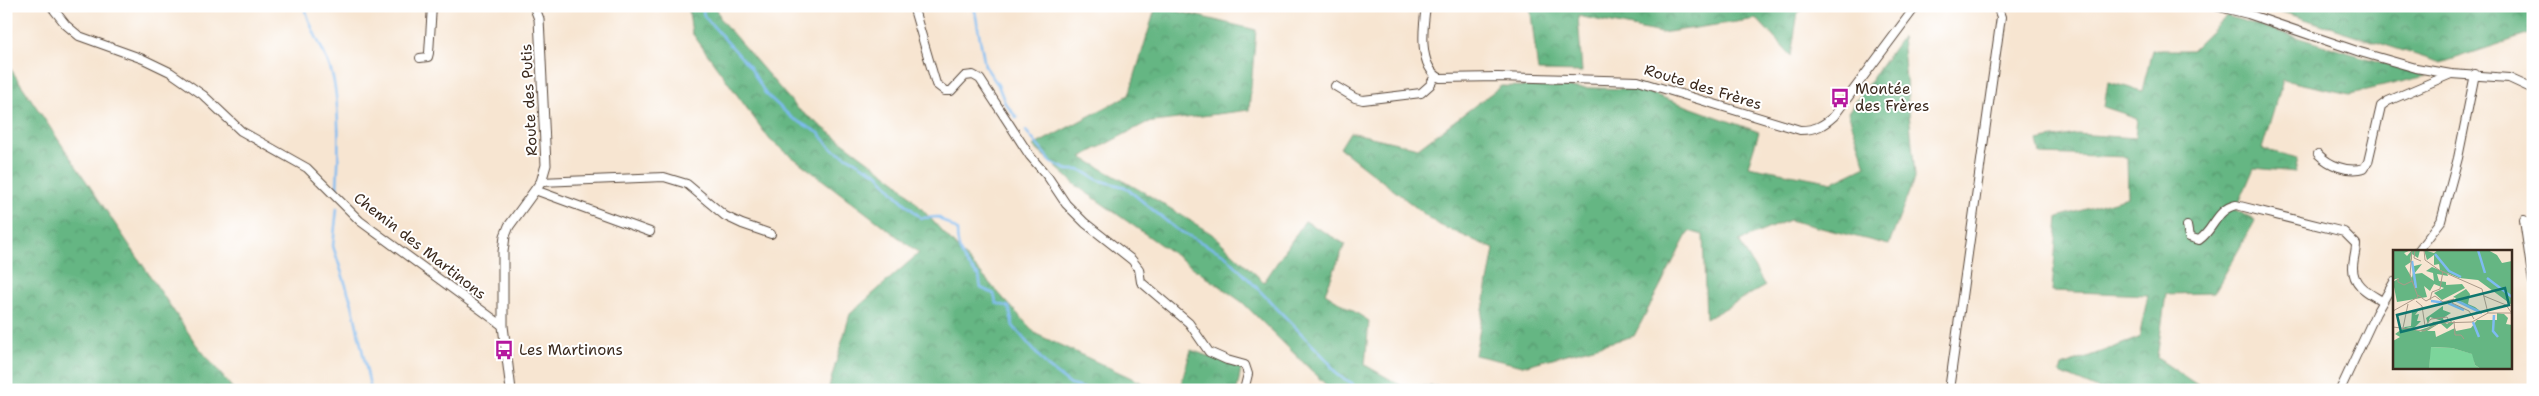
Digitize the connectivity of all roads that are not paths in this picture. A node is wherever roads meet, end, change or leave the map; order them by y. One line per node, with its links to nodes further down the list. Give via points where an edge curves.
1 (52, 6): 25 (street, Chemin des Martinons, via 66,26 79,36 170,72 203,95 241,131 307,168 360,221)
2 (432, 6): 9 (street, via 429,53 428,57)
3 (534, 6): 16 (street, Route des Putis, via 540,39 546,151 546,165)
4 (913, 6): 27 (street, via 936,84 945,91 951,91 966,76 980,79 1030,156 1075,214 1132,260 1139,269 1141,282 1189,323 1209,352 1245,365 1248,374)
5 (1426, 6): 12 (street, via 1425,58)
6 (1916, 6): 12 (street, Route des Frères, via 1834,116 1809,130 1638,81)
7 (1997, 6): 28 (street, via 2000,17)
8 (2215, 6): 10 (street, via 2360,52)
9 (420, 58)
10 (2450, 74): 11 (street); 15 (street, via 2382,106 2364,168 2334,166)
11 (2475, 74): 14 (street, via 2509,78); 21 (street, via 2441,221)
12 (1435, 76): 13 (street, via 1421,93 1363,100)
13 (1335, 86)
14 (2533, 89)
15 (2318, 154)
16 (538, 186): 19 (street); 20 (street, via 664,176 687,184 725,216); 25 (street, Route des Putis, via 505,236)
17 (2524, 220): 22 (street)
18 (2187, 226): 24 (street, via 2189,237 2199,240 2227,207 2236,205 2344,232 2356,244 2355,279 2360,287)
19 (650, 232)
20 (771, 234)
21 (2419, 250)
22 (2533, 282)
23 (2393, 284): 24 (street)
24 (2382, 301): 29 (street)
25 (503, 326): 26 (street, Route des Putis)
26 (511, 390)
27 (1244, 390)
28 (1949, 390)
29 (2340, 390)

